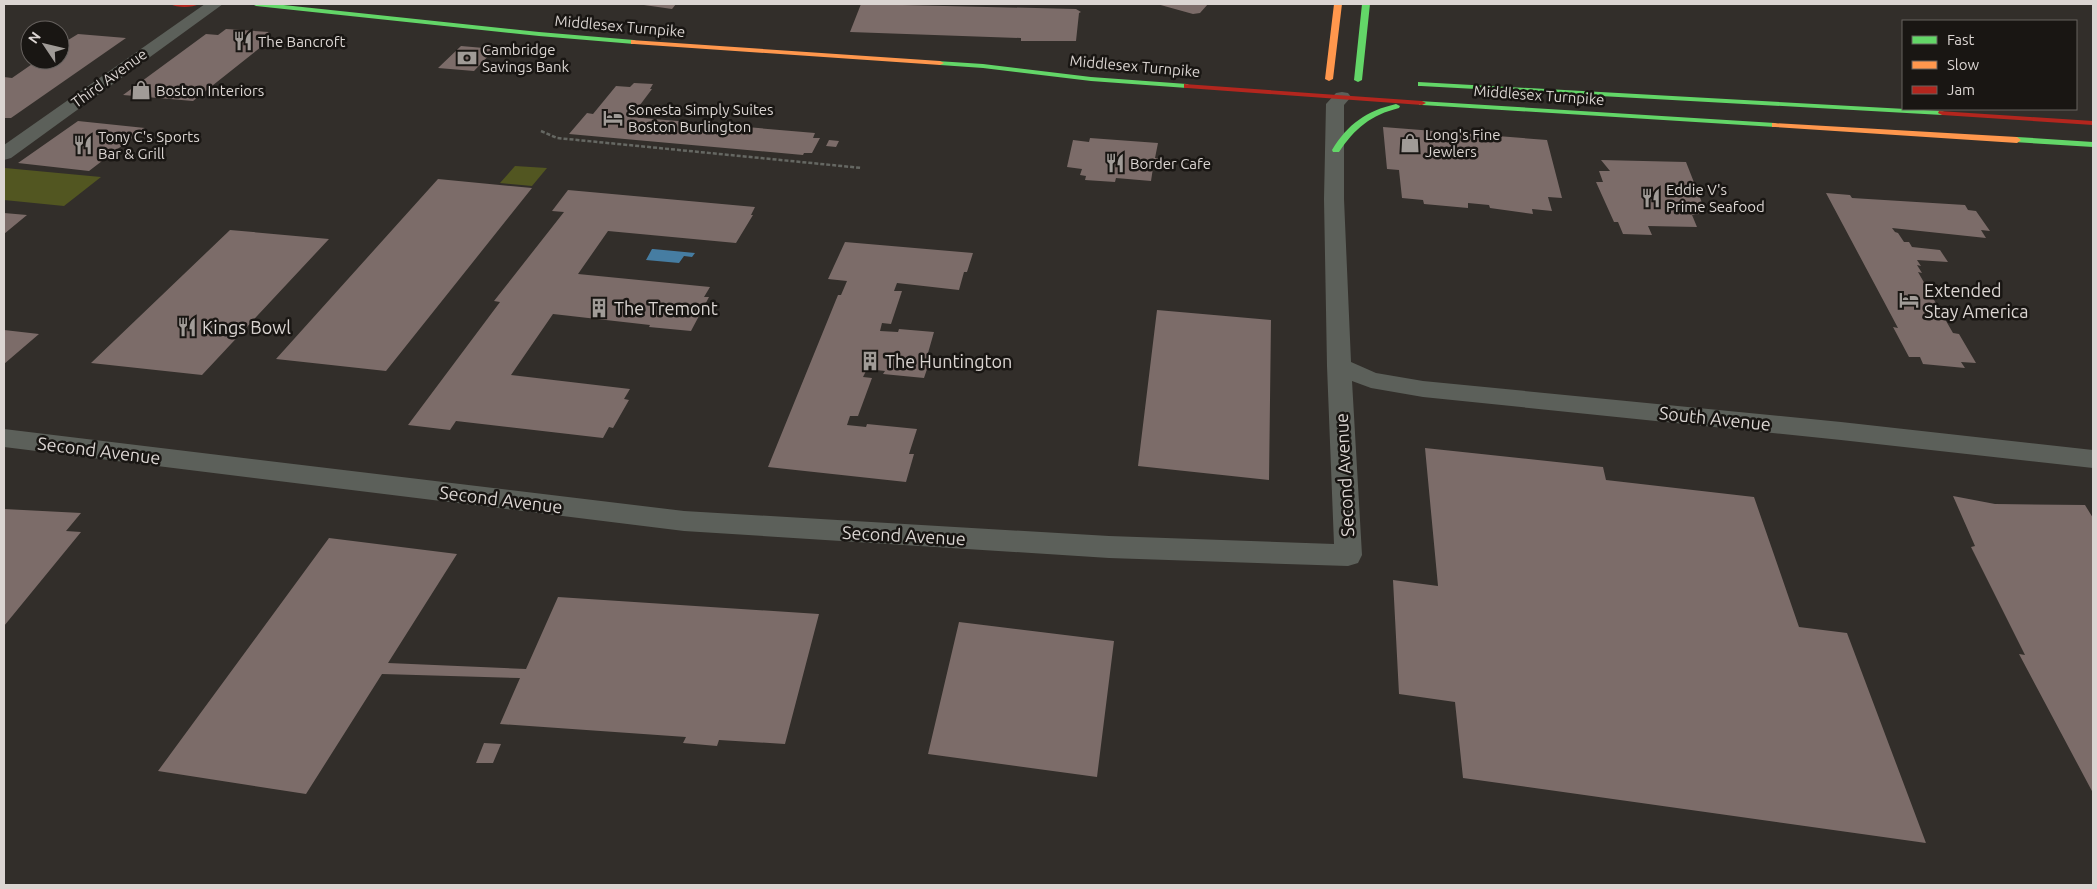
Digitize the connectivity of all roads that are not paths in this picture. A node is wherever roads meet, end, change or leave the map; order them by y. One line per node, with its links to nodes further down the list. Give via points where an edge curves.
1 (174, 4): 2 (main road)
2 (195, 4)
3 (215, 4): 15 (street, Third Avenue)
4 (256, 4): 8 (main road, Middlesex Turnpike, via 625,42)
5 (1338, 4): 9 (main road)
6 (1366, 4): 9 (main road)
7 (1071, 64): 8 (main road, Middlesex Turnpike)
8 (983, 66): 9 (main road, Middlesex Turnpike, via 1091,79)
9 (1343, 82): 11 (main road, Middlesex Turnpike); 14 (street, Second Avenue, via 1335,104)
10 (1414, 84): 12 (main road, Middlesex Turnpike)
11 (1430, 104): 13 (main road, Middlesex Turnpike); 14 (main road, via 1372,112 1358,120)
12 (2093, 123)
13 (2093, 145)
14 (1336, 150): 16 (street, Second Avenue, via 1334,192)
15 (4, 154)
16 (1339, 366): 17 (street, Second Avenue, via 1348,555 1089,546 693,521); 18 (street, South Avenue, via 1371,380 1423,389)
17 (4, 438)
18 (2093, 460)

